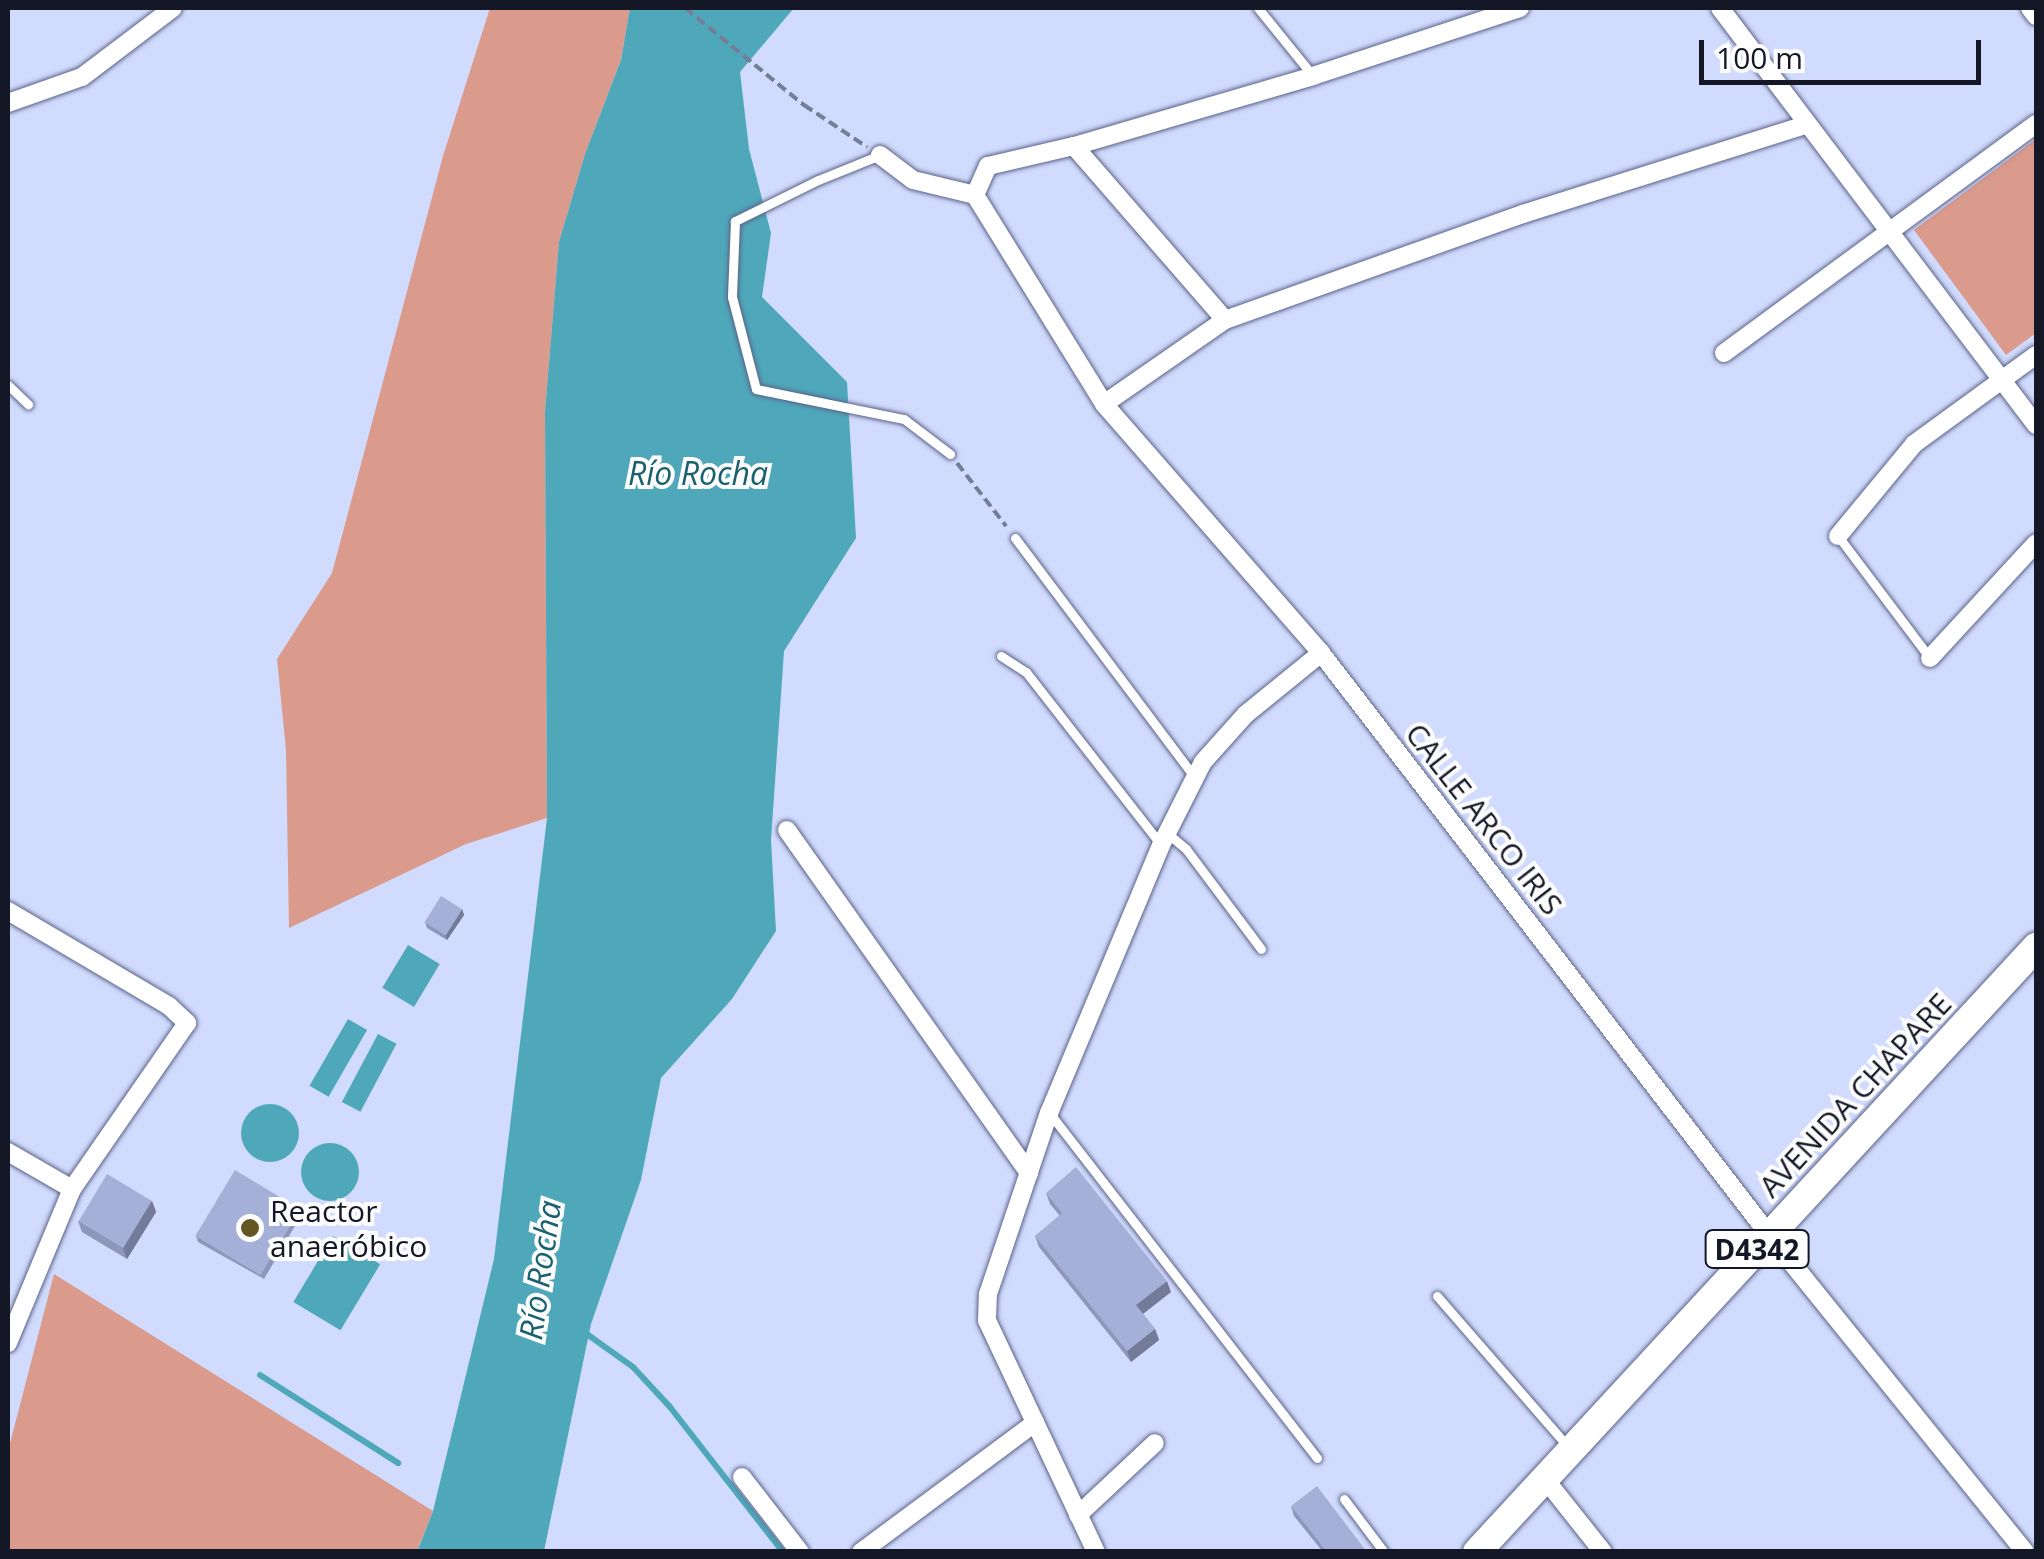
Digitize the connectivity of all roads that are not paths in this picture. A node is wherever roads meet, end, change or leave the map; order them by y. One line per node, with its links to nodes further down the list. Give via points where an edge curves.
1 (174, 8): 9 (street, via 82,78)
2 (1258, 8): 8 (lane)
3 (1520, 8): 8 (street)
4 (1720, 8): 6 (street)
5 (2030, 8): 7 (street)
6 (1739, 15): 11 (street)
7 (2036, 16)
8 (1312, 76): 12 (street)
9 (8, 104)
10 (2036, 124): 15 (street)
11 (1806, 125): 15 (street); 16 (street, via 1523,214)
12 (1074, 146): 14 (street, via 988,166); 16 (street)
13 (880, 156): 14 (street, via 913,180); 24 (lane, via 735,222 732,297 756,389 904,419)
14 (975, 195): 22 (street, CALLE ARCO IRIS)
15 (1889, 233): 17 (street); 19 (street)
16 (1225, 320): 22 (street)
17 (1724, 353)
18 (2036, 355): 19 (street)
19 (2003, 381): 23 (street); 25 (street, via 1914,444)
20 (8, 385): 21 (lane)
21 (28, 404)
22 (1104, 404): 28 (street, CALLE ARCO IRIS)
23 (2036, 425)
24 (950, 454)
25 (1838, 536): 30 (lane)
26 (1015, 538): 31 (lane)
27 (2036, 543): 30 (street)
28 (1320, 653): 31 (street, via 1246,714); 41 (street, CALLE ARCO IRIS)
29 (1001, 656): 33 (lane, via 1026,672)
30 (1930, 658)
31 (1195, 778): 33 (street)
32 (787, 830): 39 (street)
33 (1164, 839): 36 (lane, via 1186,849); 37 (street)
34 (8, 911): 40 (street, via 187,1022)
35 (2036, 947): 41 (main road, AVENIDA CHAPARE / D4342)
36 (1262, 948)
37 (1049, 1113): 39 (street); 47 (lane)
38 (8, 1152): 40 (street)
39 (1029, 1173): 44 (street, via 988,1294 987,1320)
40 (72, 1189): 43 (street)
41 (1770, 1236): 46 (main road, AVENIDA CHAPARE / D4342); 58 (street, CALLE ARCO IRIS)
42 (1437, 1296): 46 (lane)
43 (8, 1343)
44 (1034, 1423): 51 (street); 53 (street)
45 (1155, 1443): 51 (street)
46 (1570, 1450): 49 (main road, AVENIDA CHAPARE / D4342)
47 (1317, 1458)
48 (742, 1476): 52 (street)
49 (1546, 1479): 56 (main road, AVENIDA CHAPARE / D4342); 57 (street)
50 (1344, 1498): 55 (lane)
51 (1078, 1515): 54 (street)
52 (800, 1552)
53 (862, 1552)
54 (1096, 1552)
55 (1384, 1552)
56 (1477, 1552)
57 (1603, 1552)
58 (2025, 1552)

